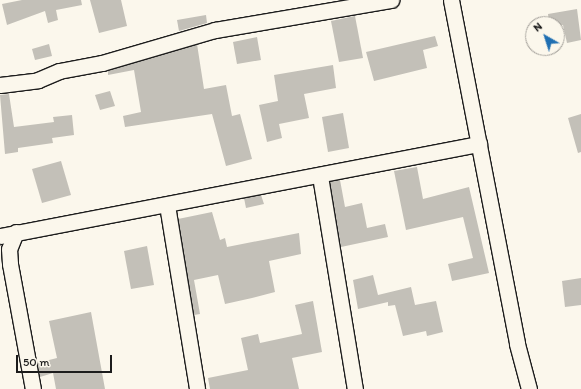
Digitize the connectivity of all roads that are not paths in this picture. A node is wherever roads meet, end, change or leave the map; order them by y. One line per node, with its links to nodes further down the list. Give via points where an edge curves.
1 (391, 0): 3 (street, via 215,30 102,63 59,71 38,80)
2 (452, 0): 4 (street)
3 (0, 85)
4 (479, 144): 5 (street); 12 (street)
5 (320, 176): 6 (street); 11 (street)
6 (167, 205): 7 (street); 10 (street)
7 (16, 232): 8 (street); 9 (street, via 9,249 10,264)
8 (0, 235)
9 (33, 389)
10 (197, 389)
11 (355, 389)
12 (529, 389)

